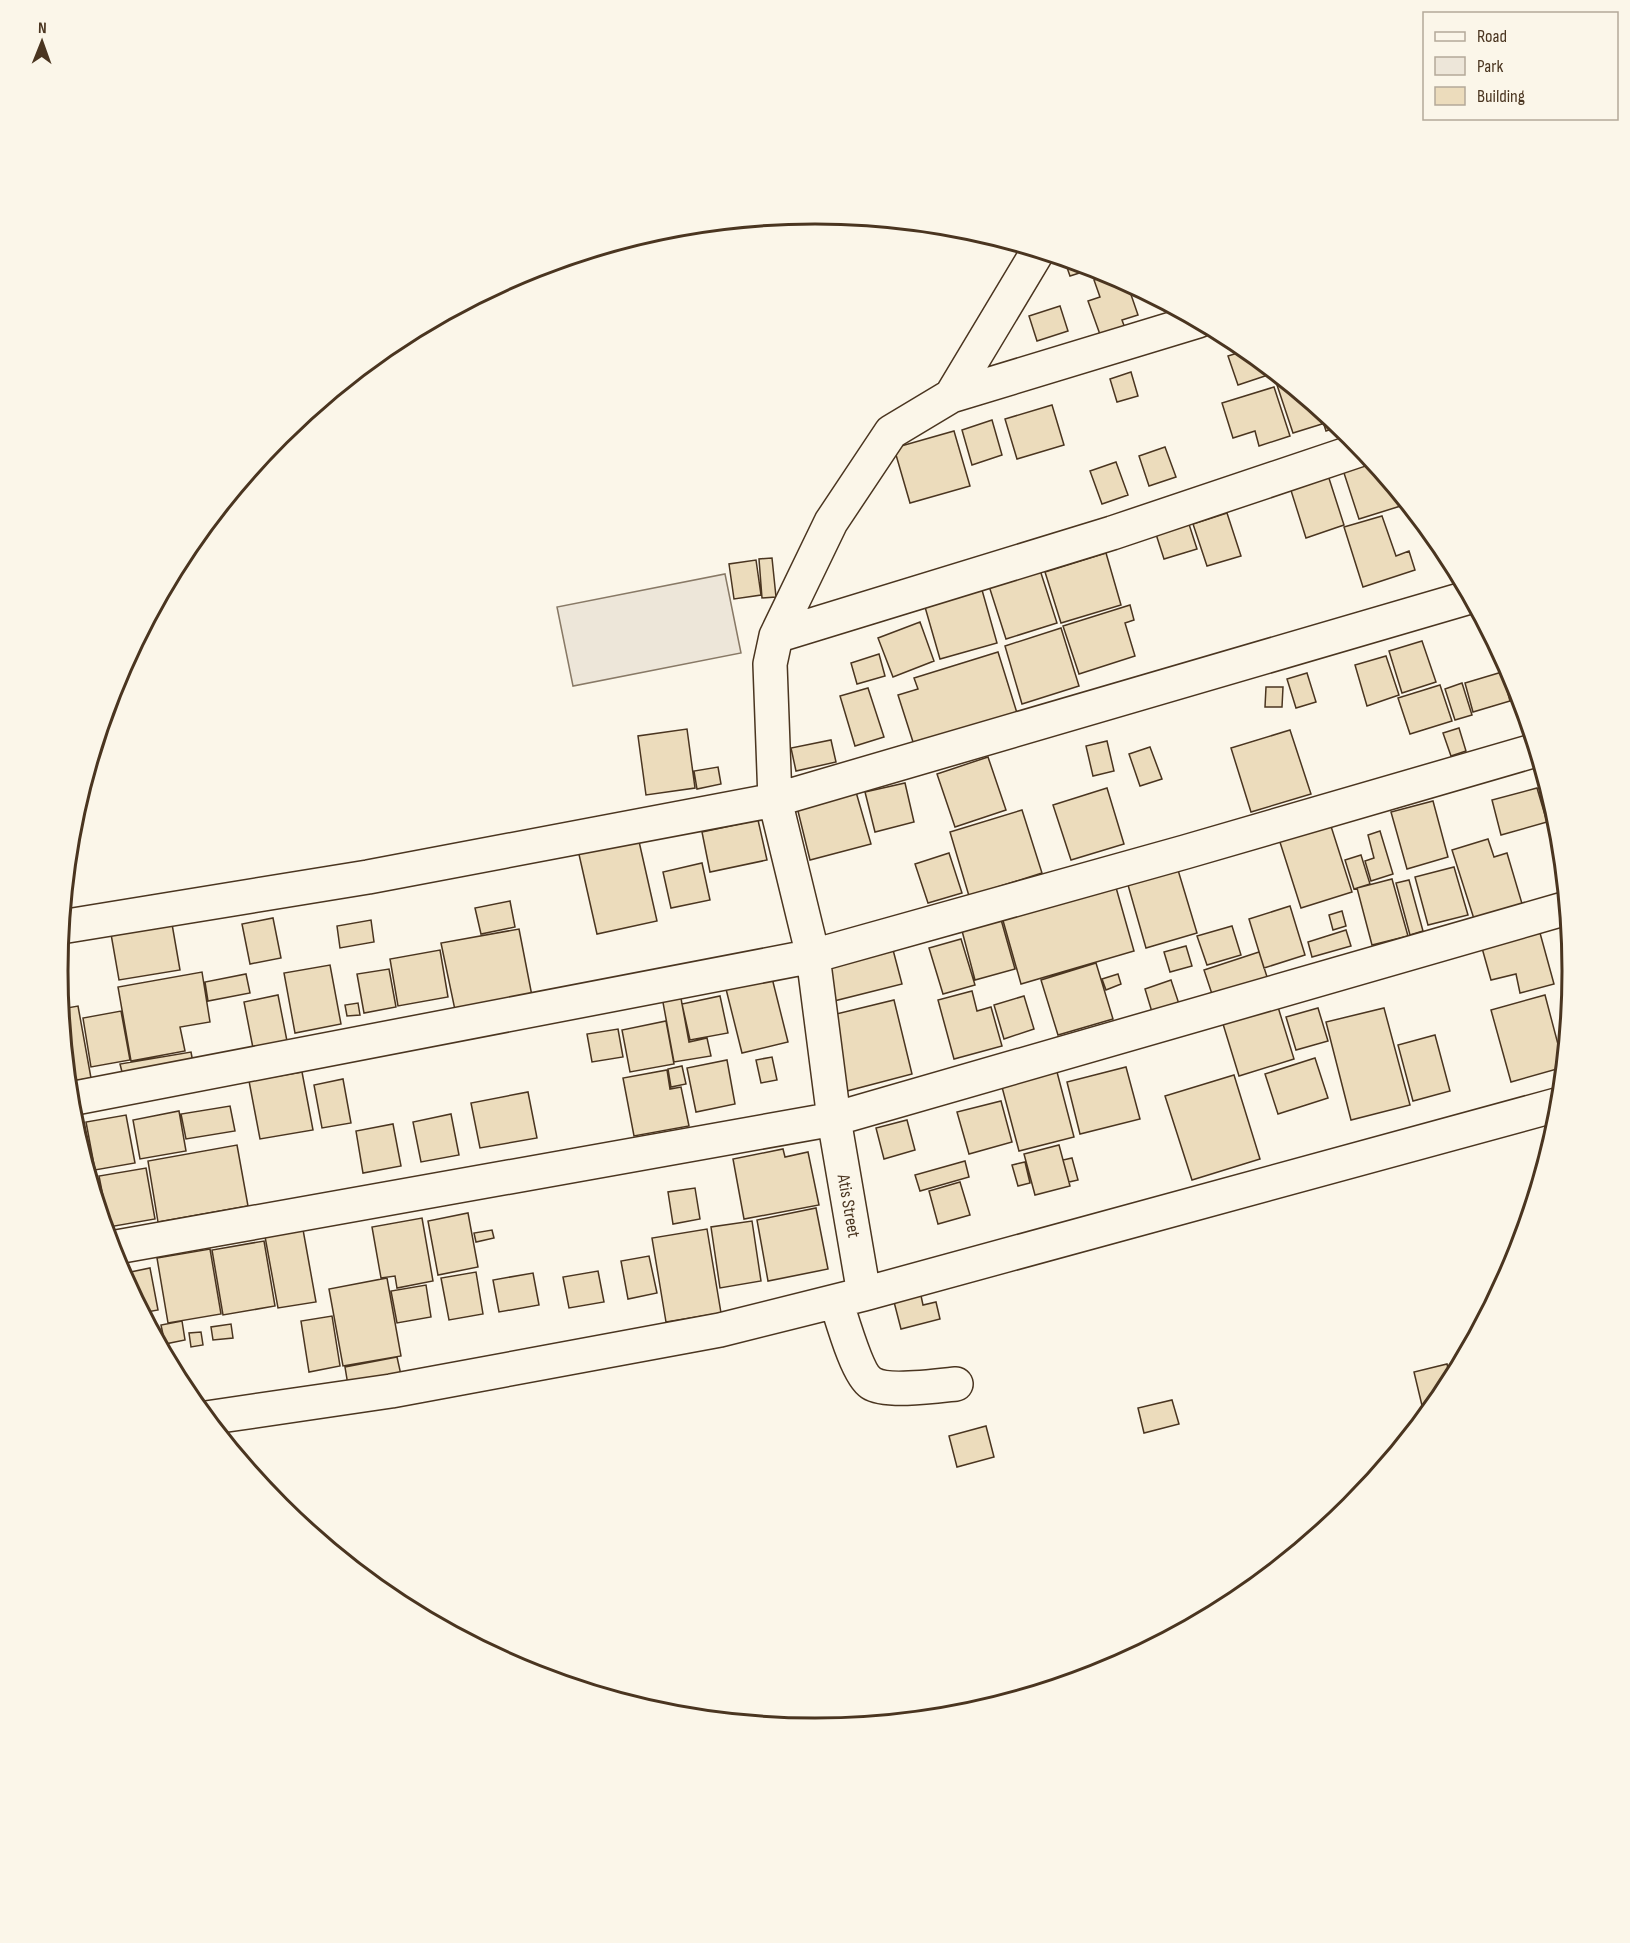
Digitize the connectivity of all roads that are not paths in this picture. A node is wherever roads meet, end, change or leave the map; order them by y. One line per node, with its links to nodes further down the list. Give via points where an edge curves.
1 (1034, 257): 3 (street)
2 (1189, 324): 3 (street)
3 (951, 396): 6 (street, Atis Street, via 891,432 831,522)
4 (1352, 452): 6 (street, via 1112,533)
5 (1463, 599): 8 (street)
6 (776, 636): 8 (street, Atis Street, via 770,664)
7 (1529, 752): 11 (street)
8 (775, 800): 10 (street, via 368,878); 11 (street, Atis Street)
9 (1560, 910): 14 (street)
10 (69, 926)
11 (813, 956): 12 (street); 14 (street, Atis Street)
12 (79, 1097)
13 (1550, 1107): 16 (street)
14 (834, 1119): 15 (street); 16 (street, Atis Street)
15 (120, 1246)
16 (850, 1298): 17 (street, Atis Street, via 859,1367 871,1383 891,1388); 18 (street, via 720,1330 564,1361)
17 (956, 1384)
18 (215, 1417)

